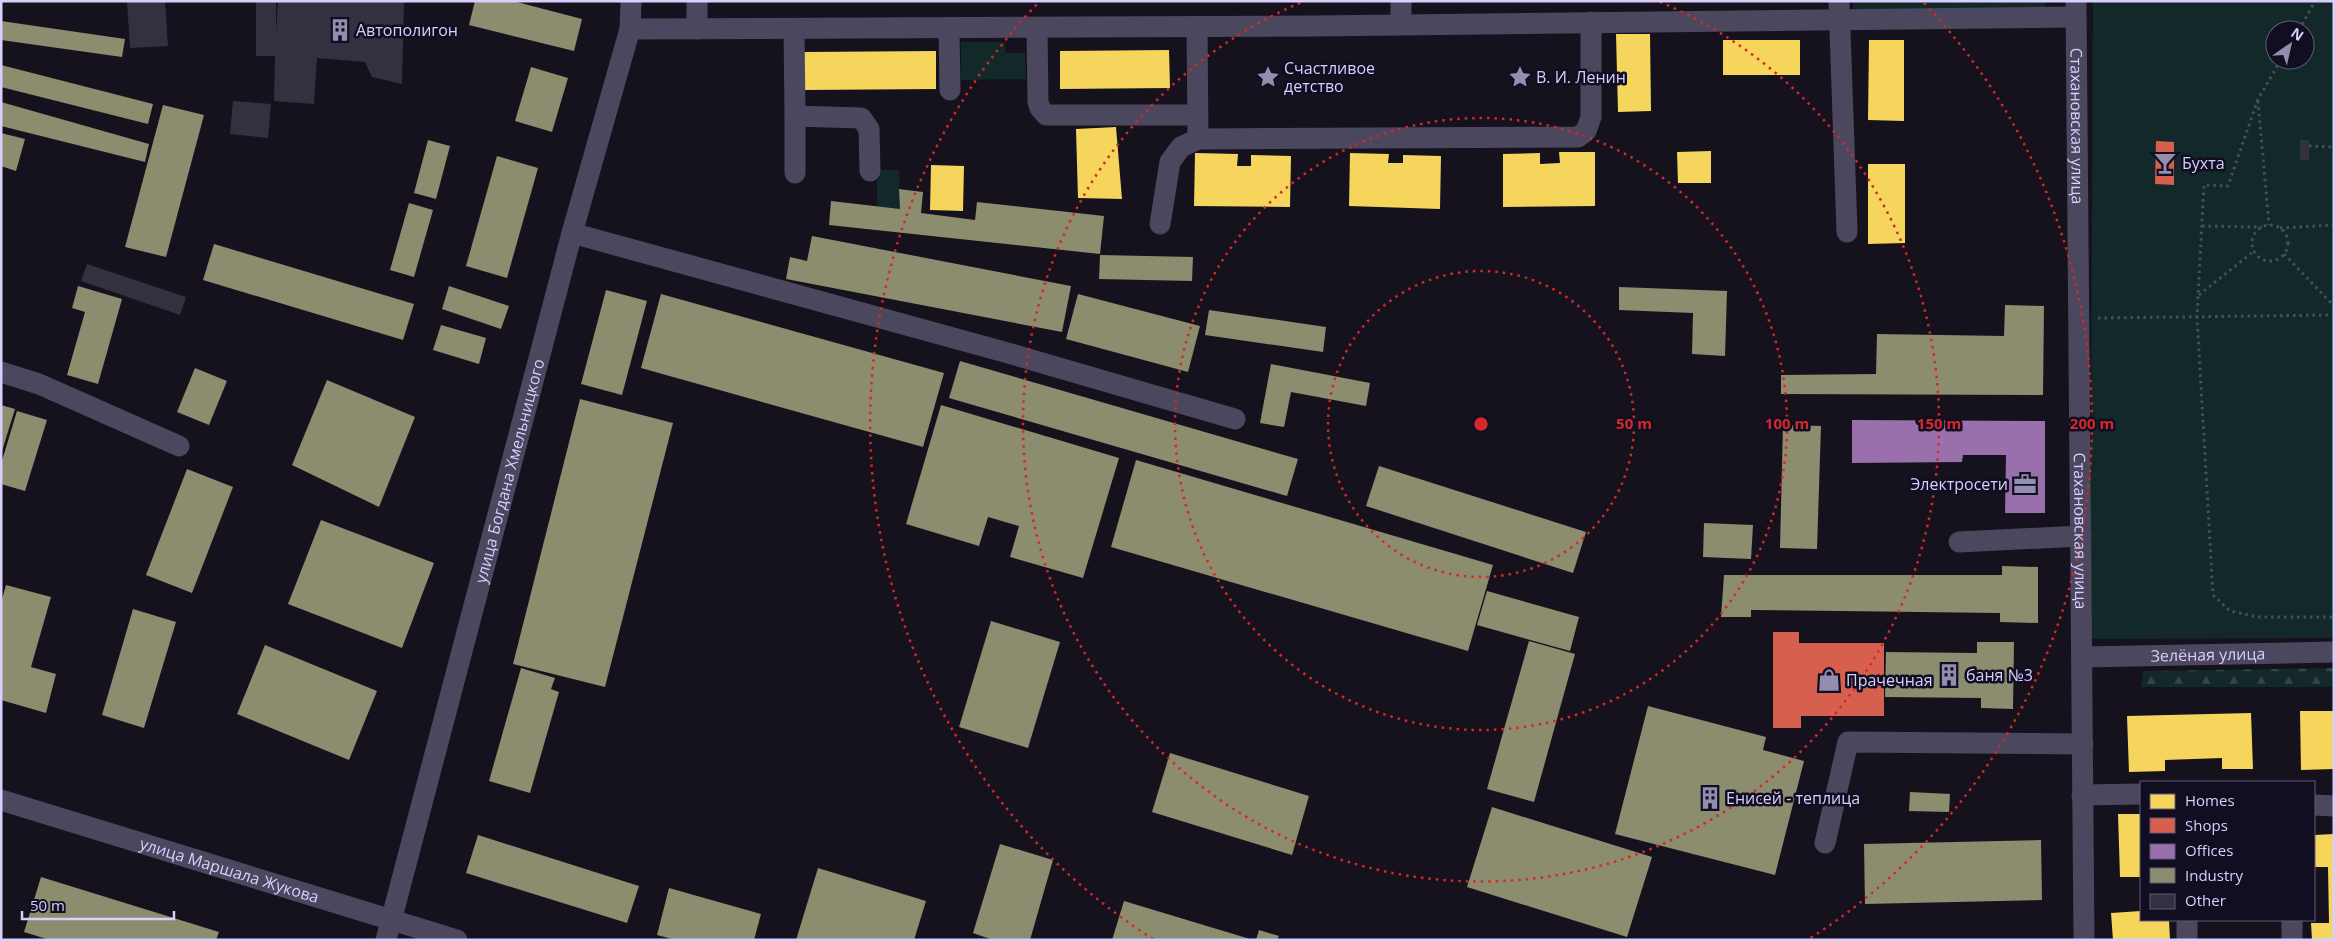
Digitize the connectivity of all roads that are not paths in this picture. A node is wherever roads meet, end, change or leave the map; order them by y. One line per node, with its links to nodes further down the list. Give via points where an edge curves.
1 (631, 1): 13 (street, улица Богдана Хмельницкого)
2 (697, 1): 11 (street)
3 (1401, 1): 7 (street)
4 (2076, 9): 5 (street); 26 (street, Стахановская улица)
5 (1840, 10): 6 (street); 21 (street)
6 (1590, 22): 7 (street); 17 (street, via 1591,117 1586,131 1578,137)
7 (1401, 24): 8 (street)
8 (1197, 27): 10 (street); 16 (street)
9 (949, 28): 10 (street); 12 (street); 14 (street)
10 (1038, 28): 16 (street, via 1038,102 1042,112)
11 (697, 29): 12 (street); 13 (street)
12 (794, 29): 15 (street)
13 (630, 30): 22 (street, улица Богдана Хмельницкого)
14 (950, 90)
15 (795, 116): 18 (street, via 861,118 869,129); 19 (street)
16 (1198, 116): 17 (street)
17 (1198, 139): 20 (street, via 1180,147 1170,162)
18 (870, 171)
19 (795, 173)
20 (1160, 224)
21 (1847, 232)
22 (572, 233): 24 (street); 39 (street, улица Богдана Хмельницкого)
23 (1, 372): 25 (street, via 39,384)
24 (1235, 419)
25 (179, 446)
26 (2081, 536): 27 (street); 29 (street, Стахановская улица)
27 (1959, 542)
28 (2334, 652): 29 (street, Зелёная улица)
29 (2082, 657): 30 (street, Стахановская улица)
30 (2083, 744): 32 (street, Стахановская улица); 36 (street, via 1848,742)
31 (2140, 794): 32 (street)
32 (2082, 795): 41 (street, Стахановская улица)
33 (1, 800): 39 (street, улица Маршала Жукова)
34 (2315, 805): 35 (street)
35 (2334, 806)
36 (1825, 843)
37 (2187, 921): 42 (street)
38 (2292, 921): 43 (street)
39 (389, 930): 40 (street, улица Маршала Жукова)
40 (457, 940)
41 (2084, 940)
42 (2187, 940)
43 (2292, 940)

